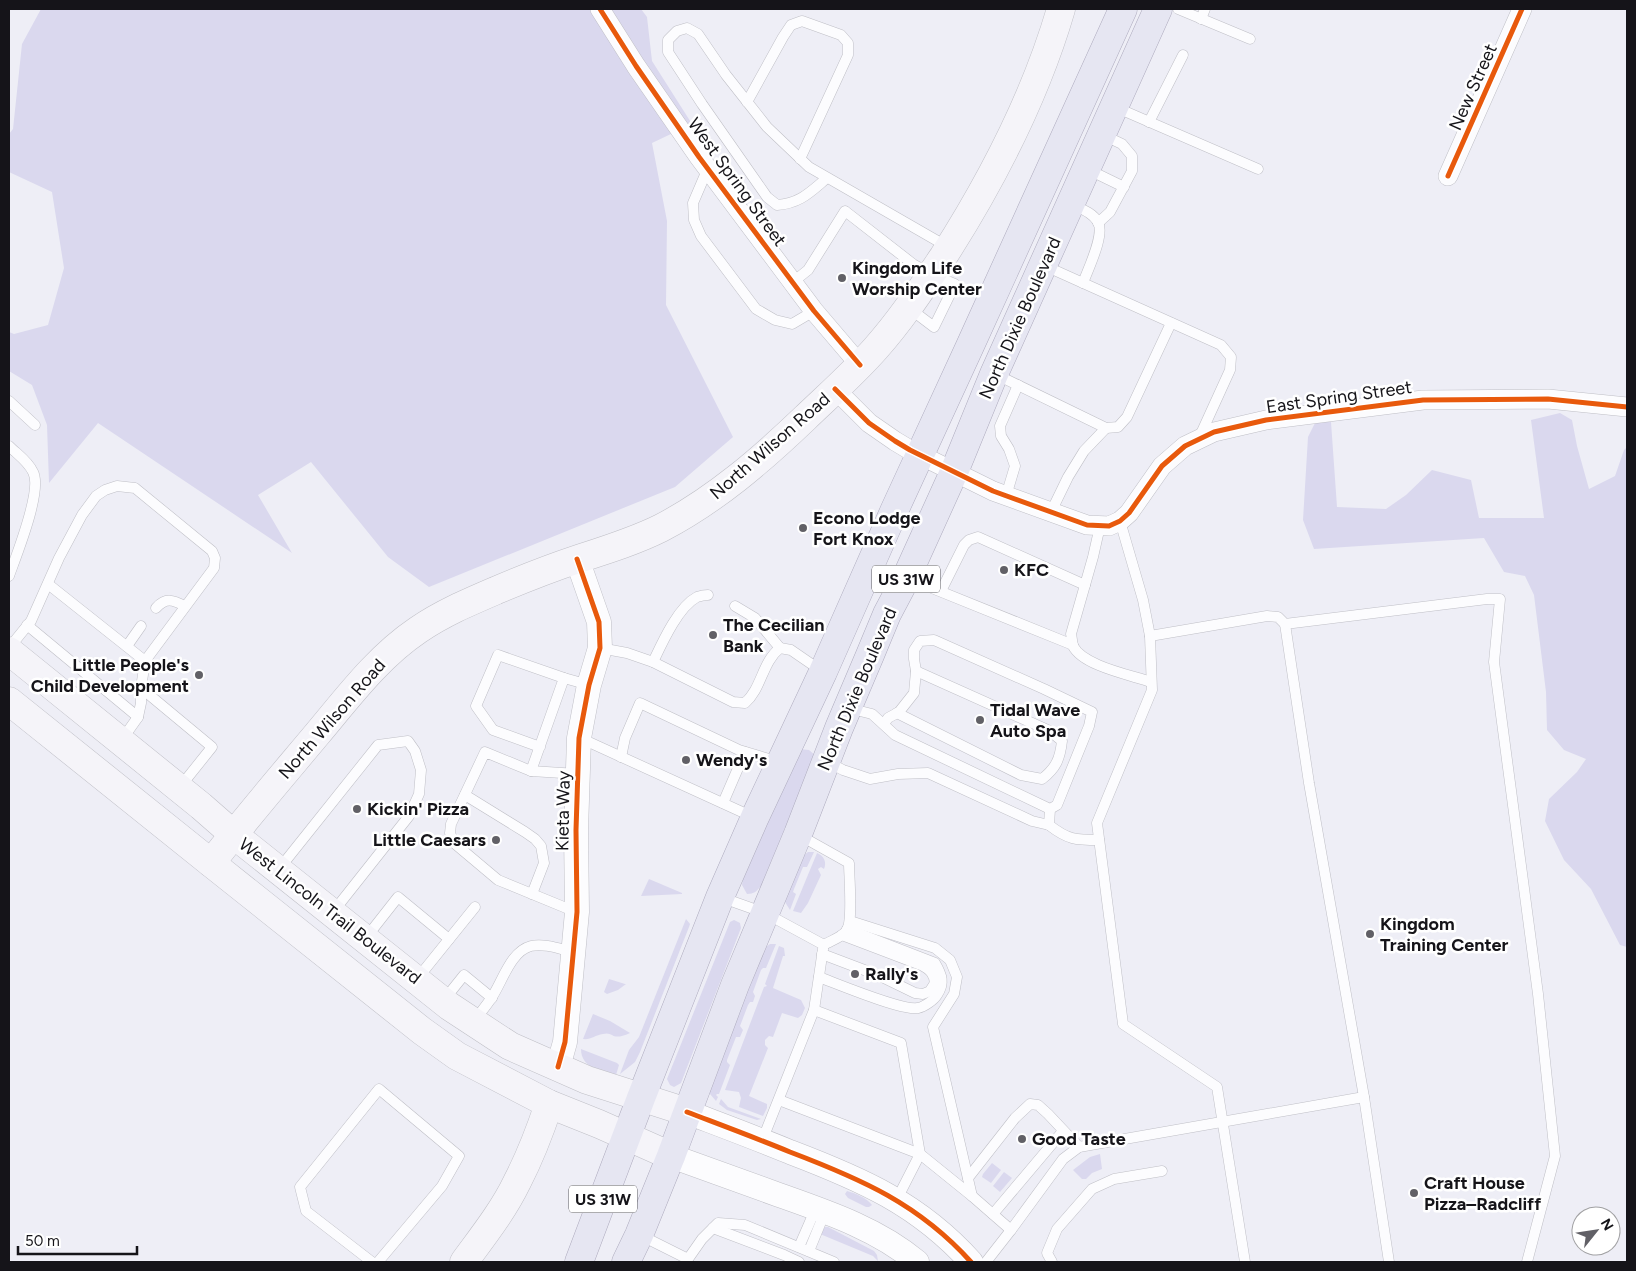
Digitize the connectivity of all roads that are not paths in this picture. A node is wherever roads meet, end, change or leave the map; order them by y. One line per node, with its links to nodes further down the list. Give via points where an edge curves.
1 (600, 9): 15 (street, West Spring Street)
2 (1061, 9): 23 (main road, North Wilson Road, via 1021,118)
3 (1122, 9): 39 (highway, North Dixie Boulevard / US 31W)
4 (1158, 9): 11 (highway, North Dixie Boulevard / US 31W)
5 (1178, 9): 7 (lane)
6 (1522, 9): 18 (street, New Street)
7 (1203, 14): 8 (lane)
8 (1250, 40)
9 (1184, 55): 12 (lane)
10 (747, 102): 14 (lane); 14 (lane, via 791,25 802,21 841,35 848,43 848,55); 19 (lane, via 698,34 687,28 677,31 668,40 668,52 767,197 777,205 790,204)
11 (1114, 106): 12 (lane); 13 (highway, North Dixie Boulevard / US 31W)
12 (1150, 122): 17 (lane)
13 (1102, 135): 16 (highway, North Dixie Boulevard / US 31W); 20 (lane, via 1122,144 1132,156 1132,171)
14 (800, 159): 19 (lane)
15 (708, 168): 26 (street, West Spring Street); 28 (lane, via 693,203 694,220 701,236 756,309 774,320 792,324)
16 (1086, 169): 20 (lane); 21 (highway, North Dixie Boulevard / US 31W)
17 (1258, 169)
18 (1448, 176)
19 (828, 178): 23 (lane)
20 (1124, 187): 22 (lane, via 1110,212)
21 (1070, 204): 22 (lane, via 1089,213); 24 (highway, North Dixie Boulevard / US 31W)
22 (1098, 223): 27 (lane, via 1100,237)
23 (949, 248): 25 (main road, North Wilson Road)
24 (1043, 265): 27 (lane); 31 (highway, North Dixie Boulevard / US 31W)
25 (931, 274): 26 (lane, via 913,264 845,211 808,270); 30 (main road, North Wilson Road, via 908,308)
26 (793, 282): 28 (street, West Spring Street)
27 (1083, 283): 29 (lane)
28 (814, 311): 30 (street, West Spring Street)
29 (1171, 323): 36 (lane, via 1127,417 1118,427); 37 (lane, via 1221,345 1230,357 1230,370)
30 (860, 365): 32 (main road, North Wilson Road)
31 (1006, 380): 36 (lane); 40 (highway, North Dixie Boulevard / US 31W); 41 (lane, via 1001,436 1015,466)
32 (836, 388): 39 (street, via 869,423 895,442); 45 (main road, North Wilson Road, via 718,494 658,530)
33 (9, 401): 35 (lane)
34 (1627, 407): 37 (street, East Spring Street, via 1548,399 1423,400 1266,420 1214,432)
35 (35, 425)
36 (1106, 428): 42 (lane, via 1084,451)
37 (1199, 439): 43 (street, East Spring Street, via 1185,446 1162,466)
38 (9, 446): 46 (lane, via 34,472 36,482 28,526)
39 (921, 454): 40 (street); 67 (highway, North Dixie Boulevard / US 31W)
40 (954, 472): 41 (street); 47 (highway, North Dixie Boulevard / US 31W)
41 (1006, 496): 42 (street)
42 (1051, 512): 44 (street, via 1087,525)
43 (1120, 521): 44 (street); 58 (lane)
44 (1100, 526): 49 (lane)
45 (577, 559): 61 (street, Kieta Way, via 599,622); 92 (main road, North Wilson Road, via 451,610 416,631 376,665)
46 (9, 575)
47 (906, 578): 50 (lane); 73 (highway, North Dixie Boulevard / US 31W, via 887,614)
48 (48, 584): 52 (lane, via 82,515 96,496 117,486 135,488 212,551 214,568); 56 (lane); 60 (lane)
49 (1085, 585): 50 (lane, via 978,537 964,545); 59 (lane, via 1071,634)
50 (941, 591): 59 (lane)
51 (708, 595): 65 (lane, via 698,596 688,604 671,626)
52 (186, 606): 54 (lane, via 169,600 162,601); 64 (lane)
53 (734, 606): 62 (lane, via 755,618)
54 (156, 608)
55 (1285, 624): 58 (lane, via 1278,617 1267,616); 115 (lane); 151 (lane, via 1500,600 1494,662 1538,994 1555,1156)
56 (27, 625): 63 (lane); 75 (lane)
57 (140, 626): 60 (lane)
58 (1150, 636): 69 (lane)
59 (1073, 645): 69 (lane, via 1090,662)
60 (126, 646): 64 (lane)
61 (600, 648): 65 (lane); 70 (street, Kieta Way)
62 (780, 648): 65 (lane, via 771,654 752,696 745,703 733,702); 67 (lane, via 791,650)
63 (9, 649): 78 (main road, West Lincoln Trail Boulevard)
64 (145, 661): 71 (lane)
65 (653, 662)
66 (916, 671): 74 (lane, via 914,693); 74 (lane, via 1050,731 1062,741 1061,753 1052,771 1042,779 1020,775); 89 (lane, via 914,650 920,641 934,640 1092,712 1057,805)
67 (823, 672): 83 (highway, North Dixie Boulevard / US 31W)
68 (564, 678): 70 (lane); 79 (lane); 79 (lane, via 498,655 476,706 492,730)
69 (1151, 682): 94 (lane, via 1152,690 1097,823)
70 (589, 685): 77 (street, Kieta Way)
71 (141, 688): 75 (lane, via 142,703); 86 (lane, via 212,747)
72 (9, 701): 95 (main road, West Lincoln Trail Boulevard)
73 (848, 707): 76 (lane, via 872,714); 82 (highway, North Dixie Boulevard / US 31W)
74 (897, 713): 76 (lane)
75 (138, 717): 78 (lane)
76 (884, 724): 89 (lane, via 895,735)
77 (579, 738): 81 (lane); 85 (street, Kieta Way)
78 (121, 741): 86 (main road, West Lincoln Trail Boulevard)
79 (540, 747): 84 (lane)
80 (745, 752): 81 (lane, via 640,703 625,738); 83 (lane); 88 (lane)
81 (621, 757): 88 (lane)
82 (826, 761): 91 (lane, via 870,779 928,773 1032,821); 93 (highway, North Dixie Boulevard / US 31W)
83 (780, 762): 90 (highway, North Dixie Boulevard / US 31W)
84 (531, 771): 85 (lane); 87 (lane, via 485,752)
85 (578, 774): 101 (street, Kieta Way)
86 (179, 788): 92 (main road, West Lincoln Trail Boulevard)
87 (465, 795): 97 (lane, via 525,832 541,846 544,863); 97 (lane, via 451,824 454,843 498,880)
88 (723, 803): 90 (lane)
89 (1050, 809): 91 (lane)
90 (755, 818): 98 (highway, North Dixie Boulevard / US 31W)
91 (1049, 825): 94 (lane, via 1061,835 1076,840)
92 (233, 834): 95 (main road, North Wilson Road); 96 (main road, West Lincoln Trail Boulevard)
93 (798, 834): 102 (highway, North Dixie Boulevard / US 31W); 103 (lane, via 849,863)
94 (1099, 840): 120 (lane, via 1123,1024 1217,1087)
95 (211, 863): 118 (main road, West Lincoln Trail Boulevard, via 457,1056)
96 (279, 869): 100 (main road, West Lincoln Trail Boulevard); 100 (lane, via 378,745 408,741 416,751 421,770 419,794 409,816)
97 (532, 894): 101 (lane)
98 (720, 897): 102 (lane); 116 (highway, North Dixie Boulevard / US 31W)
99 (474, 907): 105 (lane)
100 (332, 912): 104 (main road, West Lincoln Trail Boulevard)
101 (577, 912): 107 (street, Kieta Way)
102 (765, 913): 106 (lane); 119 (highway, North Dixie Boulevard / US 31W)
103 (846, 928): 106 (lane); 106 (lane, via 928,969 934,975 935,983 930,991 915,993); 108 (lane, via 935,963 943,982 936,997 919,1008 909,1007); 128 (lane, via 935,948 950,960 957,977 954,994 934,1027)
104 (365, 938): 105 (lane, via 398,897); 109 (main road, West Lincoln Trail Boulevard)
105 (449, 940): 109 (lane)
106 (823, 950): 108 (lane)
107 (573, 952): 110 (lane, via 547,946 522,949); 114 (street, Kieta Way, via 564,1042)
108 (819, 977): 112 (lane)
109 (416, 979): 111 (main road, West Lincoln Trail Boulevard)
110 (492, 998): 111 (lane, via 464,975); 113 (lane)
111 (444, 1001): 113 (main road, West Lincoln Trail Boulevard)
112 (814, 1010): 117 (lane); 125 (lane, via 901,1043)
113 (473, 1022): 114 (main road, West Lincoln Trail Boulevard, via 510,1046)
114 (558, 1067): 116 (main road, West Lincoln Trail Boulevard)
115 (1364, 1097): 120 (lane); 150 (lane)
116 (641, 1098): 119 (main road, West Lincoln Trail Boulevard); 122 (highway, North Dixie Boulevard / US 31W)
117 (779, 1100): 123 (lane); 125 (lane)
118 (549, 1104): 122 (main road, West Lincoln Trail Boulevard); 140 (main road, via 517,1184)
119 (686, 1112): 123 (street); 126 (highway, North Dixie Boulevard / US 31W)
120 (1223, 1122): 124 (lane); 149 (lane)
121 (1063, 1131): 124 (lane); 128 (lane, via 1038,1105 1030,1104 1023,1108); 132 (lane)
122 (626, 1137): 126 (main road, West Lincoln Trail Boulevard); 141 (highway, US 31W)
123 (762, 1141): 130 (street, via 832,1168)
124 (1079, 1147): 134 (lane, via 1063,1159)
125 (920, 1154): 129 (lane); 130 (lane)
126 (670, 1156): 131 (street); 135 (highway, US 31W)
127 (1162, 1171): 148 (lane, via 1114,1179 1092,1189 1057,1230 1047,1253)
128 (968, 1178): 129 (lane)
129 (972, 1196): 132 (lane)
130 (897, 1200): 146 (street, via 936,1228)
131 (821, 1210): 136 (lane); 145 (street, via 874,1233)
132 (993, 1214): 134 (lane)
133 (713, 1228): 136 (lane, via 718,1223 744,1225); 137 (lane); 143 (lane)
134 (1010, 1230): 147 (lane)
135 (639, 1235): 137 (lane); 142 (highway, US 31W)
136 (812, 1254): 144 (lane)
137 (687, 1260)
138 (372, 1262): 139 (lane, via 306,1211 300,1188 379,1089 460,1156 442,1186)
139 (378, 1262)
140 (464, 1262)
141 (579, 1262)
142 (626, 1262)
143 (799, 1262)
144 (834, 1262)
145 (916, 1262)
146 (970, 1262)
147 (986, 1262)
148 (1052, 1262)
149 (1245, 1262)
150 (1389, 1262)
151 (1527, 1262)

